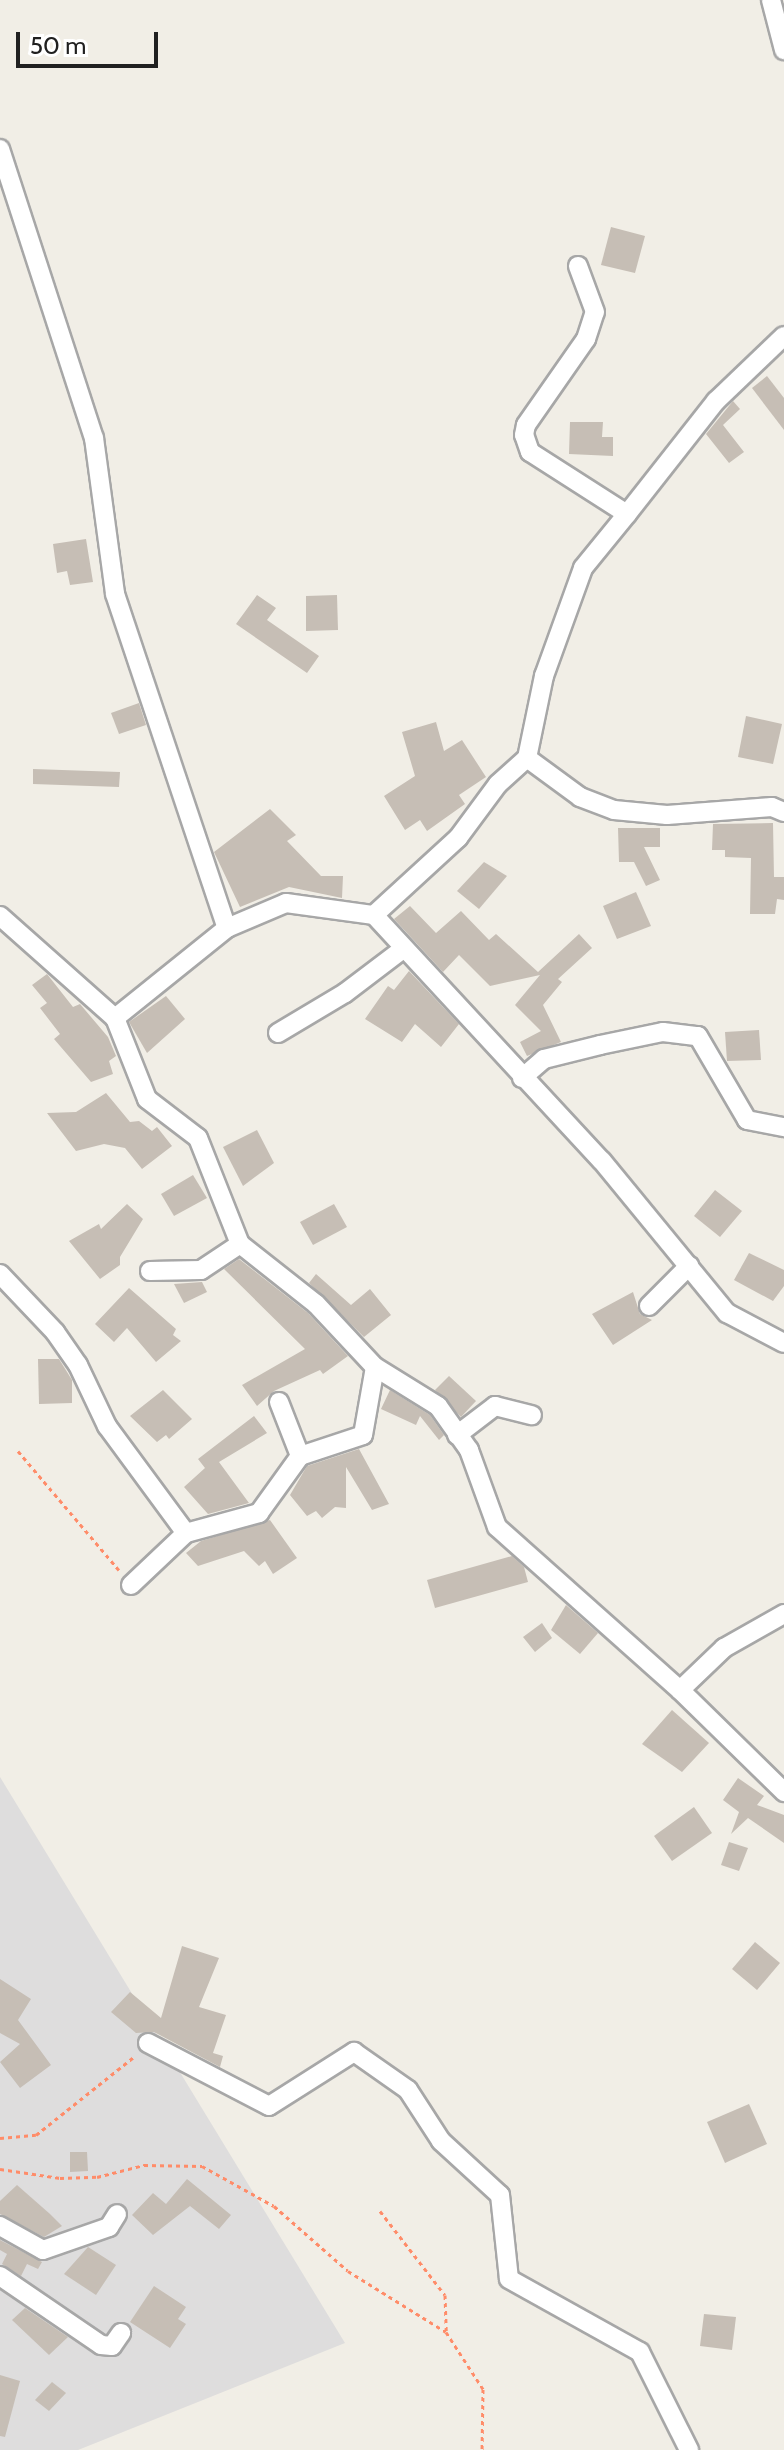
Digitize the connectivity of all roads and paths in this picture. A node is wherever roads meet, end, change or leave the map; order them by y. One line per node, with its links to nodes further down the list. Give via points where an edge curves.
1 (771, 0): 2 (street)
2 (784, 50)
3 (0, 149): 11 (street, via 94,438 115,594)
4 (578, 266): 6 (street, via 595,312 586,339 524,435 530,452)
5 (784, 336): 6 (street, via 716,401)
6 (627, 514): 7 (street, via 583,568 544,676)
7 (527, 758): 8 (street, via 580,797 614,810 667,815 772,807); 9 (street, via 498,784 458,838)
8 (784, 812)
9 (374, 915): 11 (street, via 286,903); 12 (street)
10 (0, 916): 13 (street)
11 (227, 928): 13 (street)
12 (403, 949): 14 (street, via 345,993); 15 (street)
13 (115, 1018): 17 (street, via 147,1099 198,1138)
14 (278, 1033)
15 (522, 1078): 16 (street, via 544,1059 600,1045 663,1032 698,1036 747,1120); 18 (street, via 602,1161)
16 (784, 1127)
17 (240, 1244): 19 (street, via 201,1270); 23 (street, via 316,1304)
18 (689, 1266): 21 (street); 22 (street, via 727,1313)
19 (150, 1271)
20 (0, 1274): 29 (street, via 55,1332 78,1365 107,1426)
21 (649, 1306)
22 (784, 1343)
23 (375, 1367): 26 (street, via 438,1406); 28 (street, via 363,1435)
24 (279, 1402): 28 (street)
25 (532, 1415): 26 (street, via 495,1406)
26 (457, 1435): 32 (street, via 469,1450 497,1527)
27 (18, 1451): 30 (path)
28 (300, 1456): 29 (street, via 259,1513)
29 (186, 1533): 30 (street)
30 (131, 1585)
31 (784, 1614): 32 (street, via 724,1648)
32 (680, 1690): 33 (street)
33 (784, 1792)
34 (148, 2043): 35 (path, via 36,2135); 44 (street, via 269,2106 354,2052 408,2090 441,2141 500,2195 509,2279 640,2352)
35 (0, 2138)
36 (0, 2169): 41 (path, via 60,2178 97,2177 144,2165 202,2166 274,2206 348,2271)
37 (380, 2211): 41 (path, via 445,2295)
38 (117, 2214): 39 (street, via 109,2227 43,2250)
39 (0, 2226)
40 (0, 2276): 42 (street, via 101,2345 112,2346)
41 (446, 2332): 43 (path, via 483,2389)
42 (121, 2333)
43 (482, 2450)
44 (689, 2450)

